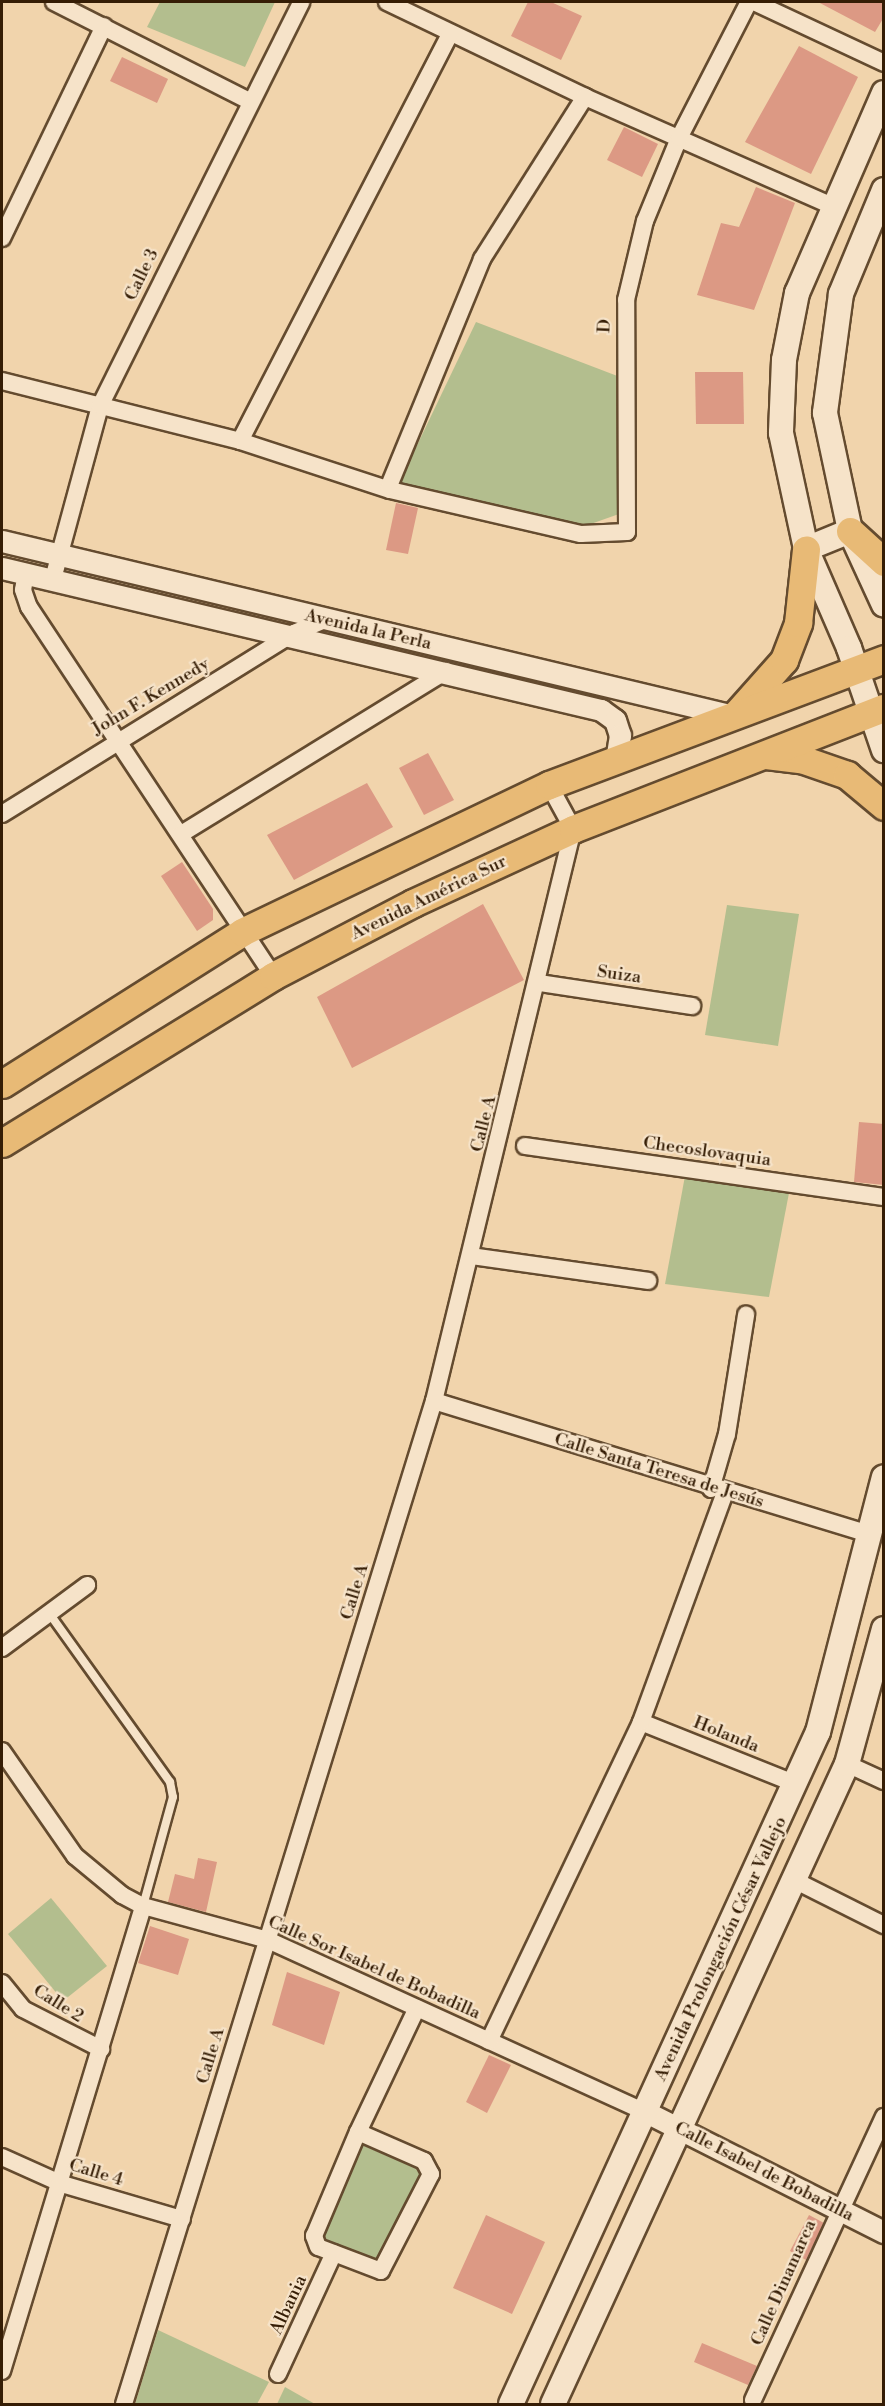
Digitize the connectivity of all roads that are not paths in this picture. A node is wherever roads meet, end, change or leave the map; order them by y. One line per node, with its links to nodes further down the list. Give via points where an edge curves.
1 (54, 2): 5 (street)
2 (301, 2): 10 (street, Calle 3)
3 (387, 2): 6 (street)
4 (752, 2): 7 (street); 11 (street, D)
5 (105, 26): 10 (street); 14 (street)
6 (451, 33): 9 (street); 17 (street)
7 (884, 63)
8 (884, 93): 13 (main road)
9 (585, 97): 11 (street); 18 (street, via 482,259)
10 (249, 101): 16 (street, Calle 3)
11 (679, 138): 13 (street); 18 (street, D, via 645,221 626,300 626,533 581,534)
12 (884, 190): 19 (main road, via 841,294 830,350 825,413)
13 (832, 206): 21 (main road, via 797,293 784,360 781,434)
14 (2, 238)
15 (2, 381): 16 (street)
16 (100, 406): 17 (street); 22 (street, Calle 3)
17 (240, 441): 18 (street)
18 (389, 486)
19 (850, 531): 21 (main road); 23 (main road); 27 (main road)
20 (2, 541): 22 (street, Avenida la Perla)
21 (806, 549): 31 (main road); 34 (main road, via 798,624 784,660)
22 (60, 554): 26 (street, Calle 3); 28 (street, Avenida la Perla)
23 (884, 562)
24 (2, 568): 25 (street, Avenida la Perla)
25 (26, 573): 26 (street, Avenida la Perla); 35 (street, via 23,590 29,607)
26 (52, 579): 29 (street, Avenida la Perla)
27 (884, 605)
28 (325, 620): 29 (street, John F. Kennedy); 34 (street, Avenida la Perla)
29 (294, 633): 32 (street, Avenida la Perla); 35 (street, John F. Kennedy)
30 (884, 659): 31 (main road)
31 (856, 668): 33 (main road); 34 (main road)
32 (446, 671): 38 (street, Avenida la Perla, via 601,710 615,720 620,735); 43 (street)
33 (878, 710): 36 (main road); 37 (main road, Avenida América Sur)
34 (734, 716): 38 (main road)
35 (117, 740): 41 (street, John F. Kennedy); 43 (street)
36 (884, 750)
37 (761, 754): 40 (main road, via 801,759 847,775); 42 (main road, Avenida América Sur)
38 (616, 760): 39 (main road)
39 (549, 785): 42 (street); 44 (main road)
40 (884, 806)
41 (2, 814)
42 (573, 829): 45 (main road, Avenida América Sur); 46 (street, Calle A)
43 (181, 834): 44 (street)
44 (242, 932): 45 (street); 48 (main road)
45 (273, 976): 49 (main road, Avenida América Sur)
46 (540, 983): 47 (street, Suiza); 52 (street, Calle A)
47 (692, 1006)
48 (2, 1084)
49 (2, 1143)
50 (525, 1146): 51 (street, Checoslovaquia)
51 (884, 1197)
52 (471, 1256): 53 (street); 55 (street, Calle A)
53 (648, 1281)
54 (746, 1315): 57 (street)
55 (434, 1401): 57 (street, Calle Santa Teresa de Jesús); 71 (street, Calle A)
56 (884, 1477): 58 (main road, Avenida Prolongación César Vallejo)
57 (718, 1491): 58 (street, Calle Santa Teresa de Jesús); 63 (street)
58 (876, 1537): 67 (main road, Avenida Prolongación César Vallejo, via 818,1732)
59 (87, 1585): 60 (street)
60 (49, 1613): 62 (street); 69 (lane, via 170,1782 173,1797)
61 (884, 1629): 65 (main road, Avenida Prolongación César Vallejo)
62 (2, 1648)
63 (641, 1722): 67 (street, Holanda); 74 (street)
64 (2, 1751): 69 (street, Calle Sor Isabel de Bobadilla, via 75,1856)
65 (847, 1764): 66 (street); 68 (main road, Avenida Prolongación César Vallejo)
66 (884, 1781)
67 (796, 1784): 76 (main road, Avenida Prolongación César Vallejo)
68 (794, 1880): 70 (street); 78 (main road, Avenida Prolongación César Vallejo)
69 (143, 1906): 71 (street, Calle Sor Isabel de Bobadilla); 75 (street)
70 (884, 1925)
71 (268, 1940): 73 (street, Calle Sor Isabel de Bobadilla); 83 (street, Calle A)
72 (2, 1983): 75 (street, Calle 2, via 23,2009)
73 (417, 2008): 74 (street, Calle Sor Isabel de Bobadilla); 79 (street)
74 (489, 2041): 76 (street, Calle Sor Isabel de Bobadilla)
75 (101, 2049): 81 (street)
76 (646, 2112): 78 (street, Calle Isabel de Bobadilla); 90 (main road, Avenida Prolongación César Vallejo)
77 (884, 2117): 82 (street, Calle Dinamarca)
78 (681, 2130): 82 (street, Calle Isabel de Bobadilla); 91 (main road, Avenida Prolongación César Vallejo)
79 (358, 2132): 85 (street, via 314,2236 318,2247); 85 (street, via 424,2161 431,2174 381,2271)
80 (2, 2157): 81 (street, Calle 4)
81 (62, 2184): 83 (street, Calle 4); 86 (street)
82 (837, 2212): 84 (street, Calle Isabel de Bobadilla); 88 (street, Calle Dinamarca)
83 (182, 2219): 89 (street, Calle A)
84 (884, 2232)
85 (334, 2253): 87 (street, Albania)
86 (2, 2371)
87 (278, 2374)
88 (753, 2400)
89 (124, 2404)
90 (511, 2404)
91 (553, 2404)

